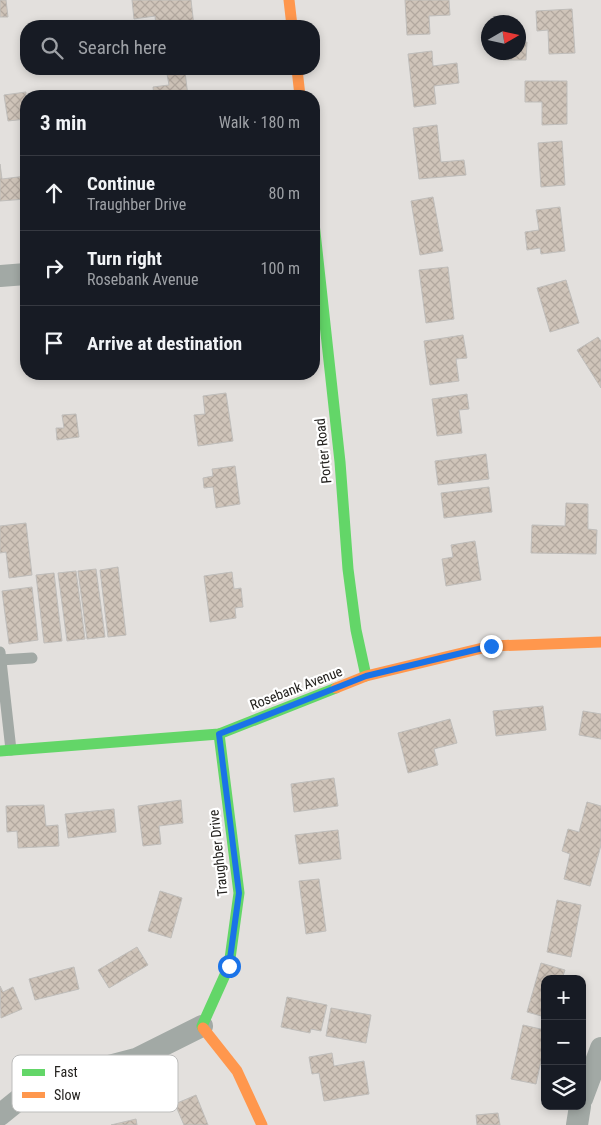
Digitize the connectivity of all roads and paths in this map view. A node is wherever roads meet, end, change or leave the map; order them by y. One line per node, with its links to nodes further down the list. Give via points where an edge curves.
1 (289, 0): 2 (street)
2 (291, 20)
3 (298, 75): 4 (street)
4 (299, 90)
5 (20, 274): 6 (street)
6 (0, 276)
7 (320, 296): 11 (street, Porter Road, via 340,462 348,569)
8 (601, 642): 11 (street, Rosebank Avenue, via 491,646)
9 (0, 657): 10 (lane); 13 (lane)
10 (32, 658)
11 (366, 676): 12 (street, Rosebank Avenue)
12 (219, 734): 13 (street, Rosebank Avenue); 14 (street, Traughber Drive, via 239,893 229,966)
13 (5, 750)
14 (202, 1026): 16 (street); 21 (street, via 237,1071)
15 (601, 1048): 17 (street)
16 (144, 1055)
17 (586, 1088)
18 (12, 1105): 20 (street)
19 (579, 1110): 22 (street)
20 (0, 1115)
21 (262, 1125)
22 (577, 1125)

